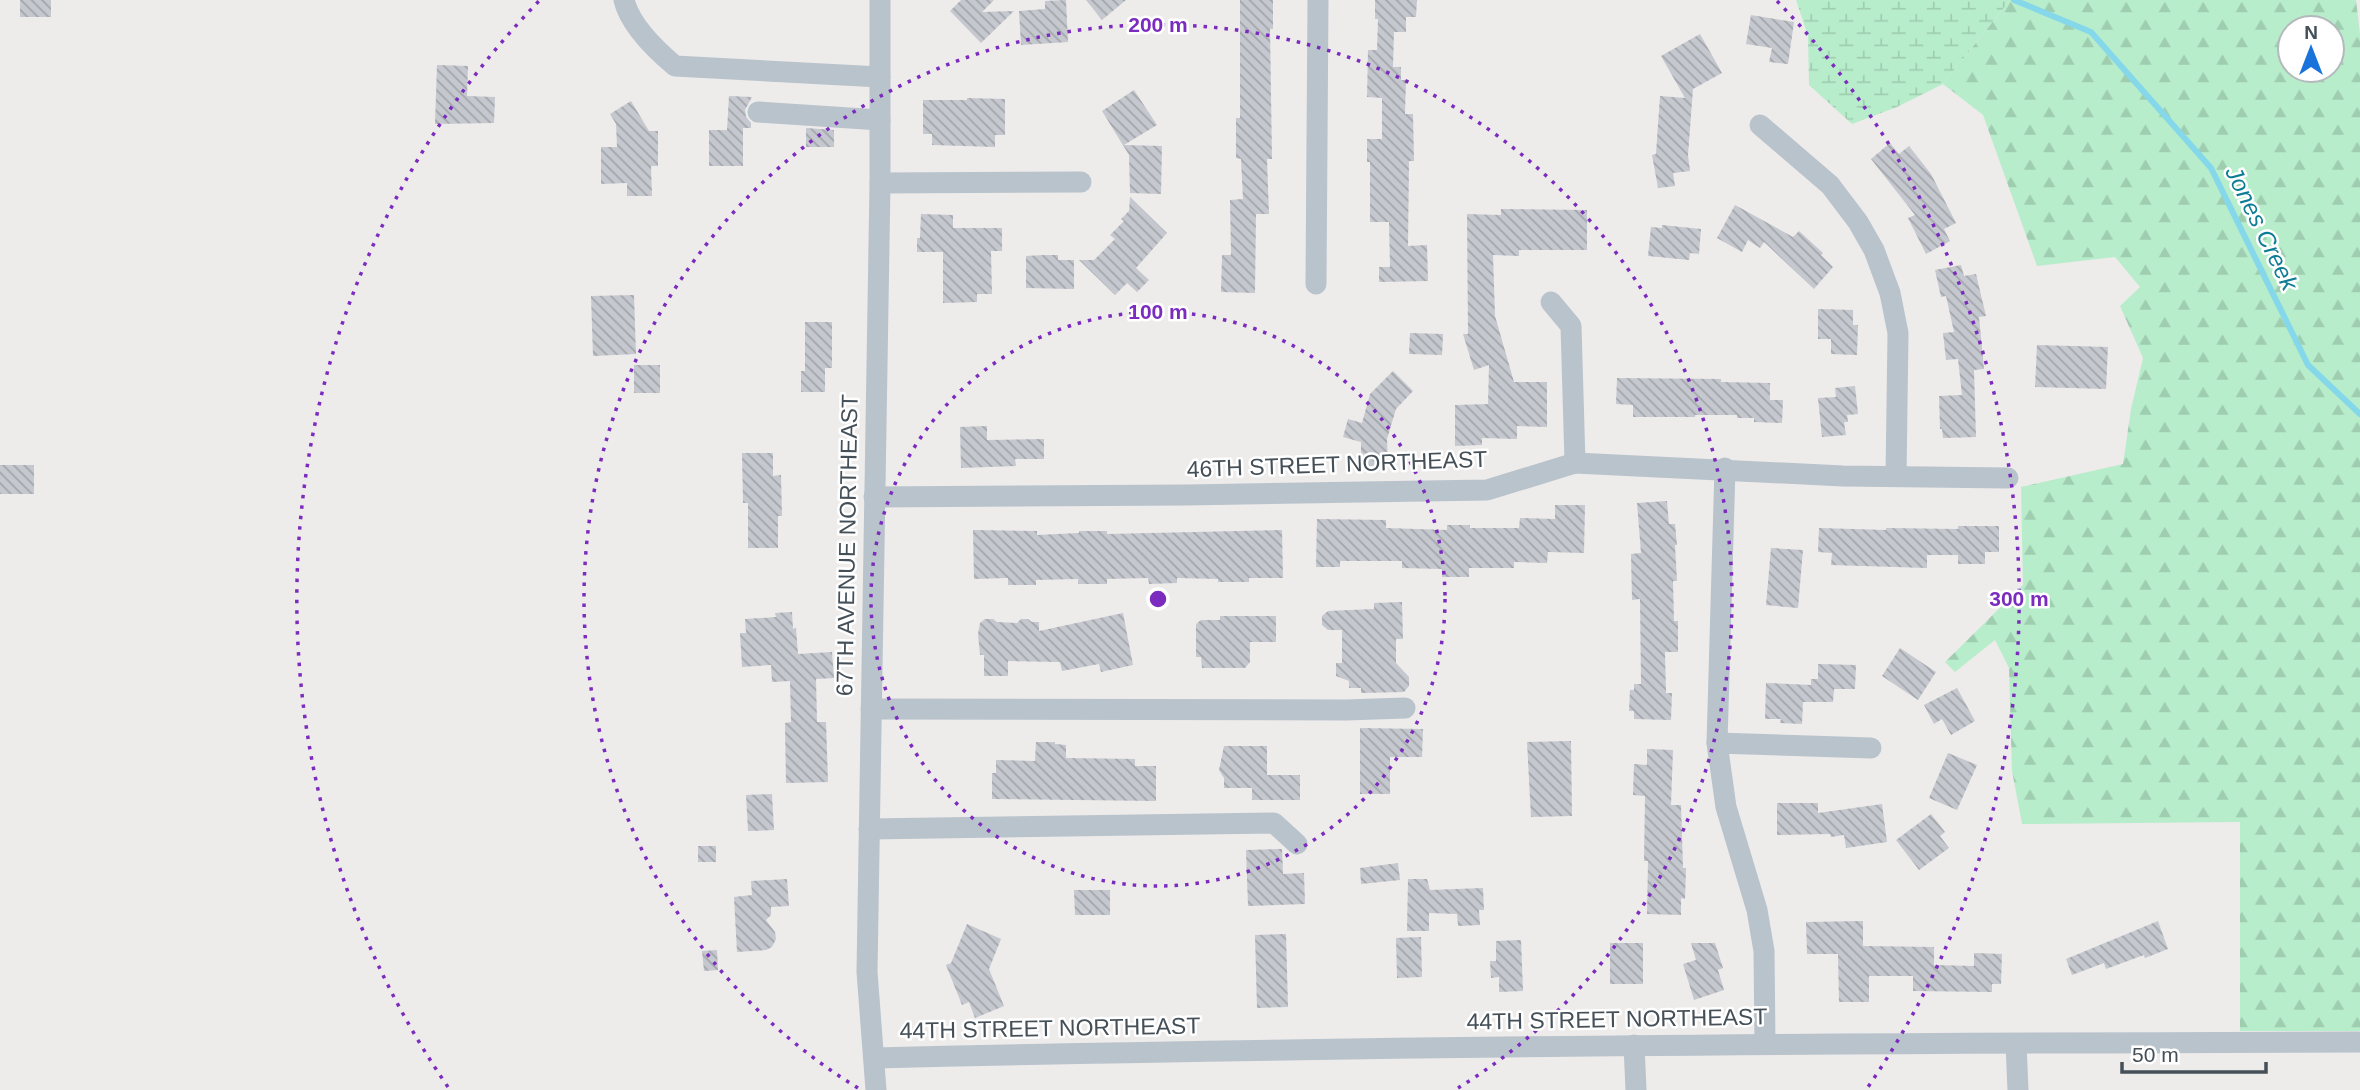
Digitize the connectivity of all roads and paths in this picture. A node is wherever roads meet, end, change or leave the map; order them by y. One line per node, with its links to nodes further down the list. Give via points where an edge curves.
1 (624, 0): 4 (street, via 650,45 674,66)
2 (880, 0): 4 (street, 67TH AVENUE NORTHEAST)
3 (1318, 0): 10 (street)
4 (880, 77): 6 (street, 67TH AVENUE NORTHEAST)
5 (758, 111): 6 (street)
6 (880, 120): 9 (street, 67TH AVENUE NORTHEAST)
7 (1760, 125): 14 (street, via 1830,185 1874,250 1898,333)
8 (1081, 182): 9 (street)
9 (880, 183): 16 (street, 67TH AVENUE NORTHEAST)
10 (1316, 284)
11 (1551, 302): 12 (street, via 1571,326)
12 (1575, 463): 13 (street, 46TH STREET NORTHEAST); 16 (street, 46TH STREET NORTHEAST, via 1487,490)
13 (1725, 468): 14 (street, 46TH STREET NORTHEAST); 19 (street)
14 (1896, 476): 15 (street, 46TH STREET NORTHEAST)
15 (2008, 478)
16 (874, 497): 18 (street, 67TH AVENUE NORTHEAST)
17 (1405, 708): 18 (street)
18 (871, 709): 21 (street, 67TH AVENUE NORTHEAST)
19 (1717, 743): 20 (street); 24 (street, via 1726,807 1758,910 1764,951)
20 (1871, 748)
21 (869, 829): 22 (street, via 1274,823); 27 (street, 67TH AVENUE NORTHEAST, via 867,972)
22 (1297, 844)
23 (2360, 1042): 25 (street, 44TH STREET NORTHEAST)
24 (1765, 1044): 25 (street, 44TH STREET NORTHEAST); 26 (street, 44TH STREET NORTHEAST)
25 (2016, 1044): 30 (street)
26 (1634, 1045): 27 (street, 44TH STREET NORTHEAST); 29 (street)
27 (874, 1058): 28 (street, 67TH AVENUE NORTHEAST)
28 (876, 1090)
29 (1636, 1090)
30 (2018, 1090)

